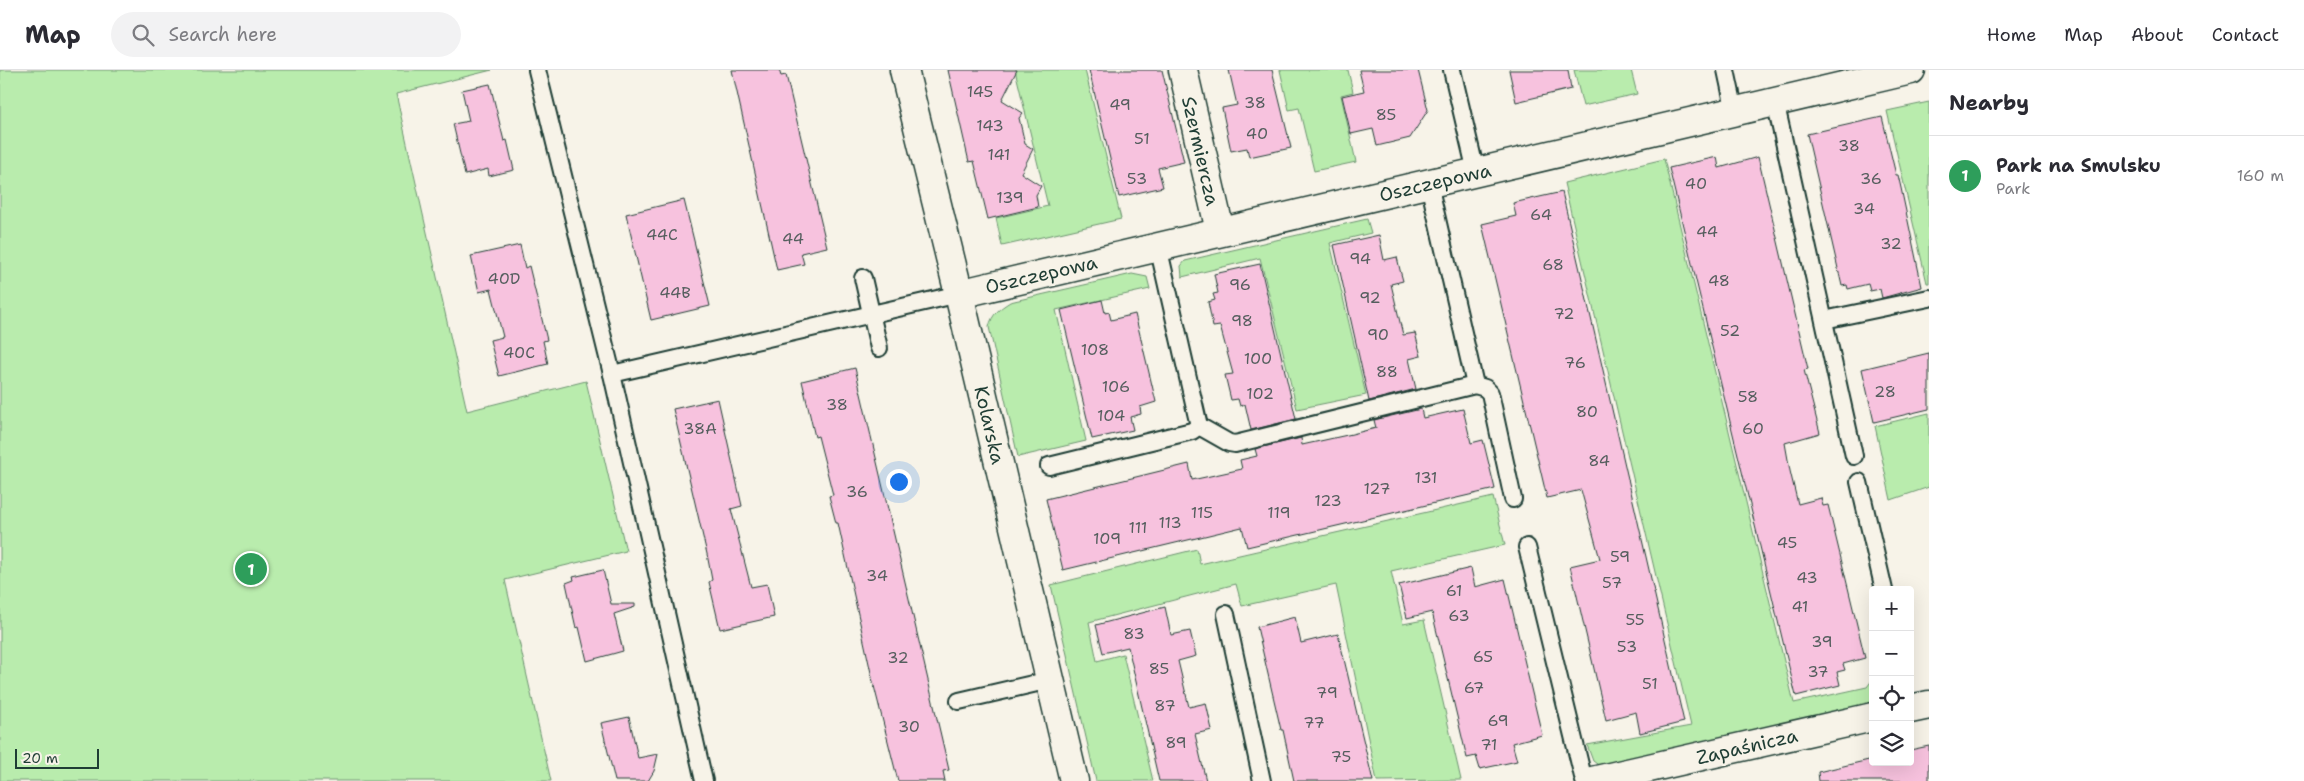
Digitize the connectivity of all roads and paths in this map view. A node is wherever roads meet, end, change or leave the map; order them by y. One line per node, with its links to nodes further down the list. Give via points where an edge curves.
1 (537, 70): 19 (lane)
2 (904, 70): 14 (street, Kolarska)
3 (1183, 70): 11 (street, Szermiercza)
4 (1452, 70): 9 (lane)
5 (1726, 70): 8 (lane)
6 (1911, 70): 7 (street, Oszczepowa)
7 (1775, 102): 8 (street, Oszczepowa); 17 (lane)
8 (1735, 112): 9 (street, Oszczepowa)
9 (1476, 172): 10 (street, Oszczepowa)
10 (1429, 184): 11 (street, Oszczepowa); 20 (lane)
11 (1220, 231): 12 (street, Oszczepowa)
12 (1158, 246): 14 (street, Oszczepowa); 21 (lane)
13 (863, 278): 16 (lane)
14 (960, 294): 16 (lane); 29 (street, Kolarska)
15 (1929, 298): 17 (lane)
16 (872, 315): 18 (lane); 19 (lane)
17 (1824, 320): 22 (lane)
18 (879, 348)
19 (612, 374): 32 (lane)
20 (1475, 385): 21 (lane, via 1235,444); 25 (lane, via 1490,393)
21 (1199, 426): 23 (lane, via 1192,431)
22 (1854, 456)
23 (1050, 466)
24 (1859, 482): 27 (lane)
25 (1513, 499)
26 (1527, 547): 35 (lane)
27 (1883, 586)
28 (1226, 614): 34 (lane)
29 (1050, 680): 30 (lane); 33 (street, Kolarska)
30 (959, 701)
31 (1869, 718): 36 (street, Zapaśnicza)
32 (704, 781)
33 (1074, 781)
34 (1262, 781)
35 (1584, 781)
36 (1592, 781)

